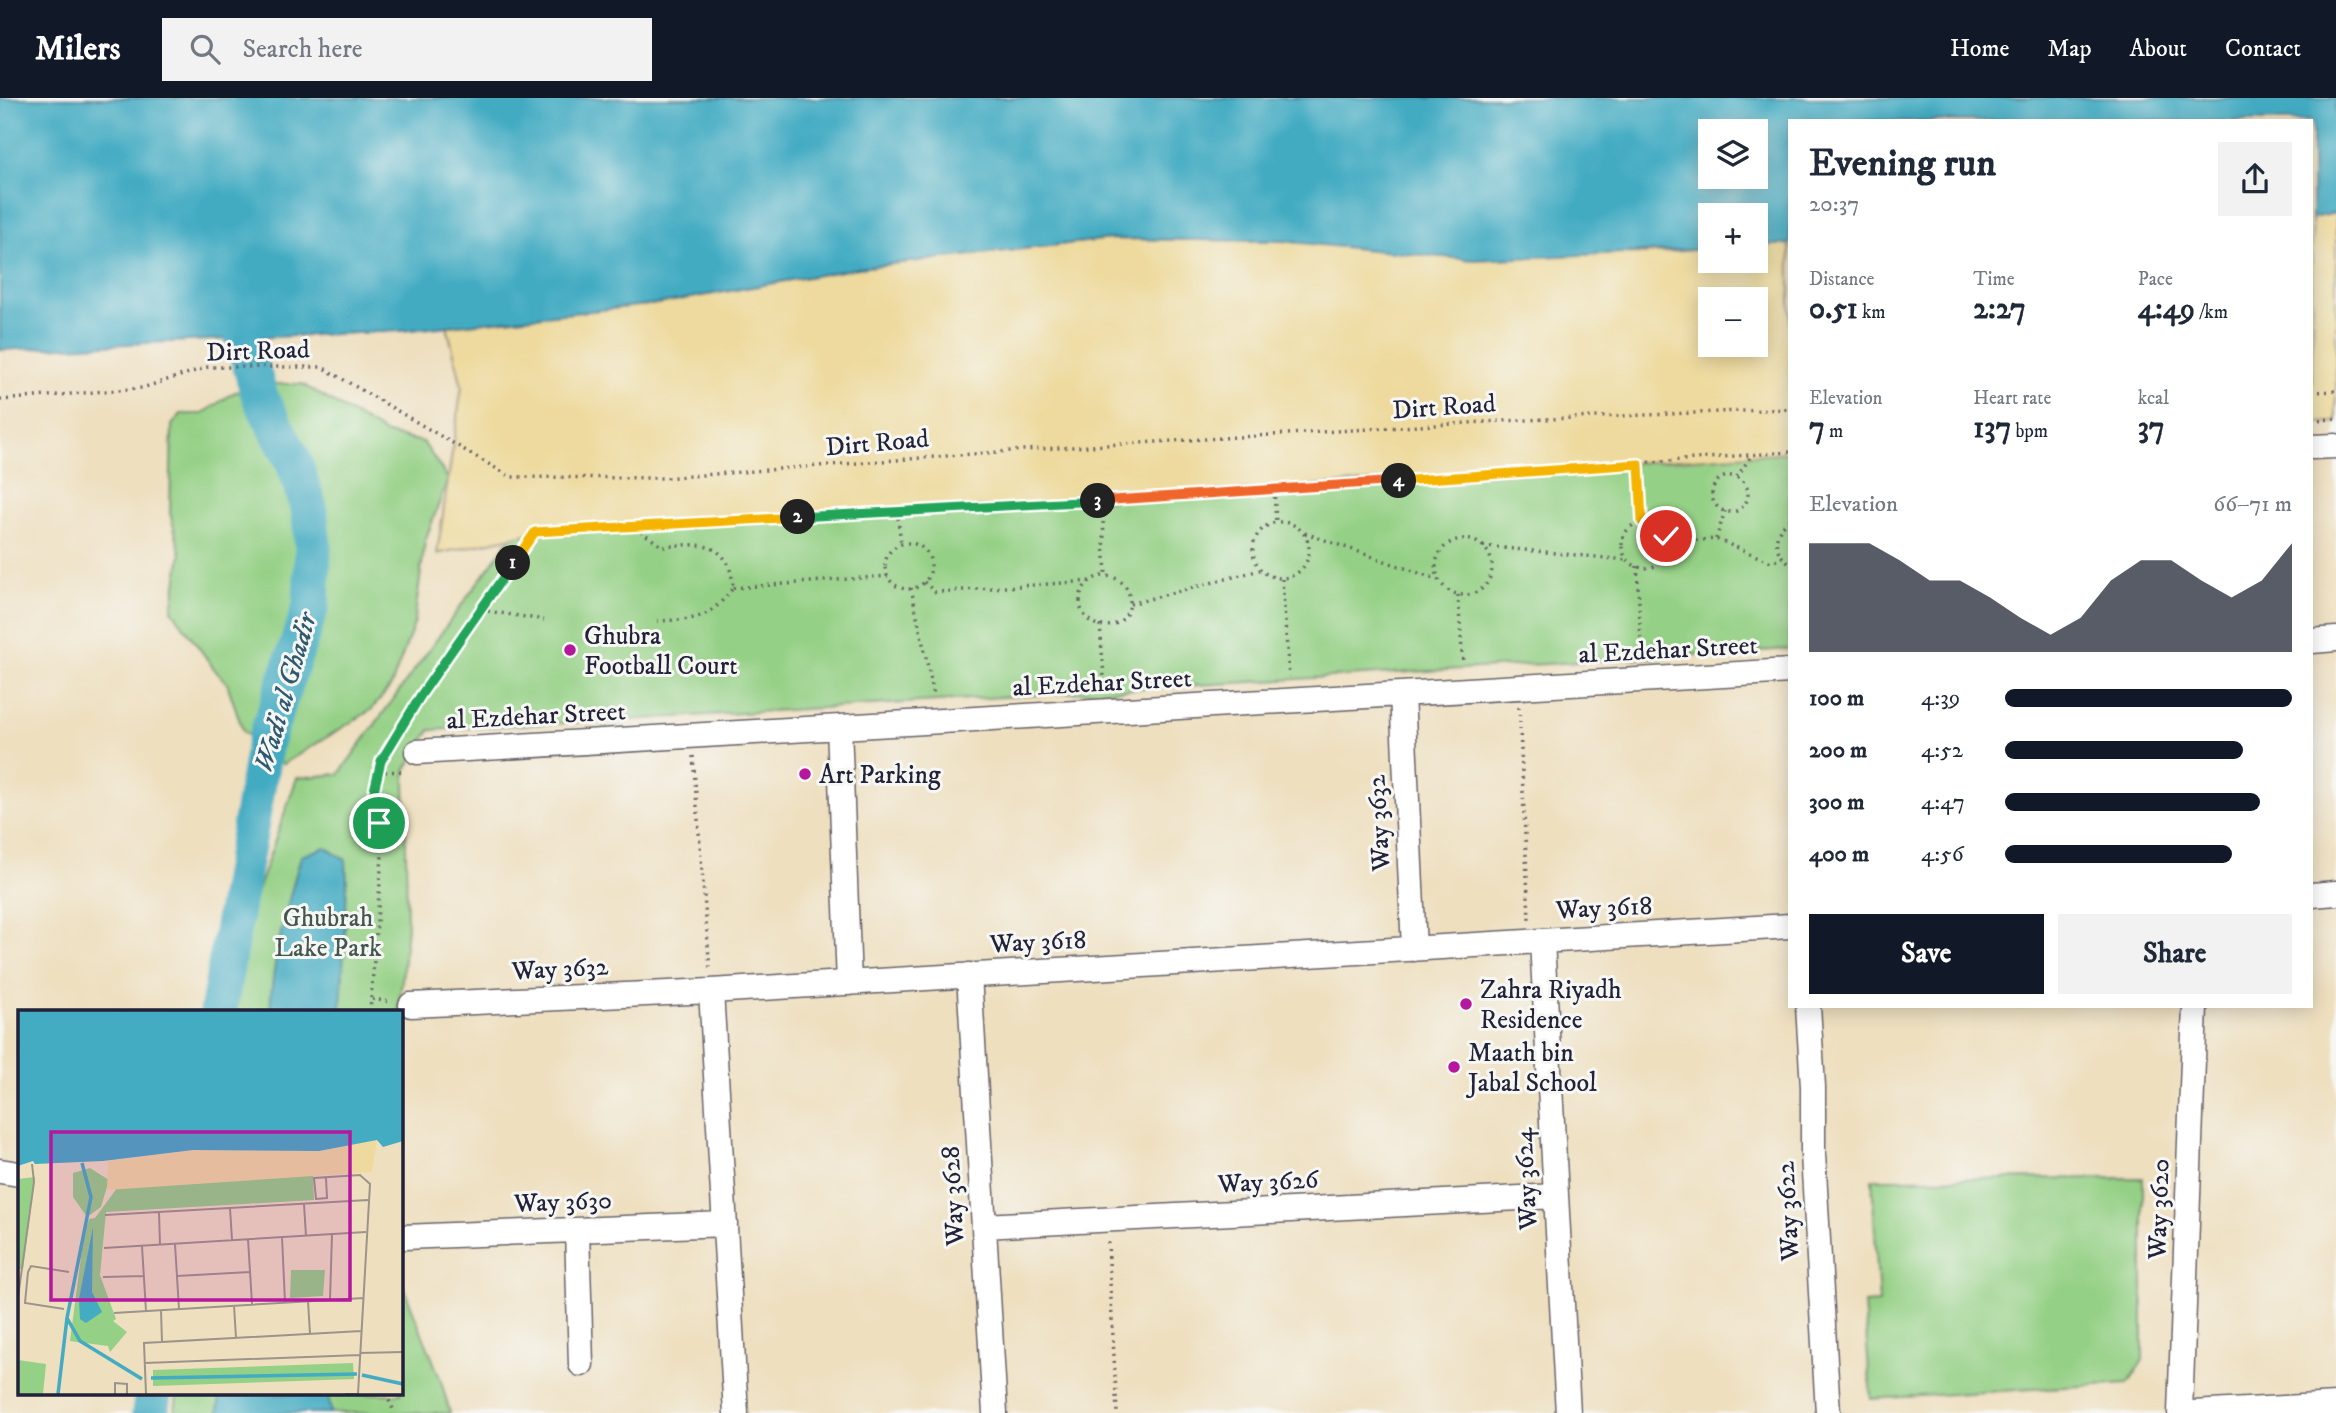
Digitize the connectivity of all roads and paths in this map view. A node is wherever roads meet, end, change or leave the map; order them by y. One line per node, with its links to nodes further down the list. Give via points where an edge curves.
1 (2336, 391): 2 (path)
2 (2313, 392)
3 (0, 400): 4 (path, Dirt Road, via 142,388 208,367 322,367 512,477 650,478 1501,421)
4 (1788, 409)
5 (2336, 419): 6 (path)
6 (2313, 420)
7 (2336, 446): 8 (street)
8 (2313, 447)
9 (1788, 452): 10 (path)
10 (1751, 456): 11 (path); 12 (path)
11 (1639, 464): 13 (path); 17 (path)
12 (1737, 477): 16 (path, via 1746,485 1746,502); 16 (path, via 1724,476 1712,488 1713,500)
13 (1274, 491): 14 (path); 19 (path)
14 (1102, 500): 15 (path); 32 (path)
15 (897, 511): 20 (path); 24 (path)
16 (1725, 512): 22 (path)
17 (1642, 522): 23 (path, via 1660,526); 27 (path, via 1631,526 1623,538)
18 (1788, 522): 26 (path, via 1777,536)
19 (1276, 523): 21 (path, via 1291,523); 30 (path, via 1263,528 1253,544)
20 (633, 526): 37 (path, via 663,547 690,544 723,554 733,572); 41 (path, via 535,532)
21 (1302, 532): 33 (path, via 1309,544 1308,562 1295,576); 34 (path)
22 (1716, 539): 23 (path); 26 (path, via 1771,562)
23 (1668, 542): 29 (path, via 1662,561 1648,568)
24 (901, 543)
25 (1483, 546): 27 (path); 34 (path, via 1465,538 1447,544 1436,561); 39 (path, via 1492,562 1489,580 1476,593)
26 (1782, 558): 28 (path)
27 (1627, 559): 29 (path)
28 (1788, 562)
29 (1637, 566): 47 (path)
30 (1260, 570): 33 (path); 40 (path)
31 (888, 576): 36 (path, via 885,564 891,551 911,544 928,556 930,570); 37 (path); 38 (path, via 900,587)
32 (1106, 576): 35 (path); 40 (path, via 1127,588)
33 (1282, 579): 50 (path)
34 (1438, 580): 39 (path)
35 (1090, 581): 36 (path, via 935,592); 44 (path, via 1080,603 1087,617)
36 (923, 582): 38 (path)
37 (733, 588): 43 (path, via 712,611 697,619)
38 (911, 588): 54 (path)
39 (1458, 595): 48 (path)
40 (1130, 604): 44 (path, via 1122,619)
41 (481, 610): 42 (path); 58 (path, via 401,726)
42 (544, 620)
43 (657, 621)
44 (1100, 625): 52 (path)
45 (2336, 639): 46 (street)
46 (2313, 641)
47 (1642, 658)
48 (1464, 664)
49 (1788, 671): 51 (street, al Ezdehar Street)
50 (1289, 677)
51 (1518, 687): 53 (street, al Ezdehar Street); 62 (path)
52 (1105, 691)
53 (1402, 694): 55 (street, al Ezdehar Street); 63 (street, Way 3632)
54 (934, 695)
55 (839, 727): 56 (street, al Ezdehar Street); 65 (street)
56 (692, 736): 57 (street, al Ezdehar Street); 66 (path)
57 (411, 761): 58 (path)
58 (378, 772): 70 (path, via 373,795 382,856)
59 (2336, 893): 60 (street)
60 (2313, 895)
61 (1788, 926): 62 (street, Way 3618)
62 (1536, 941): 63 (street, Way 3618); 73 (street, Way 3624)
63 (1414, 949): 64 (street, Way 3618)
64 (969, 975): 65 (street, Way 3618); 76 (street, Way 3628)
65 (849, 983): 66 (street, Way 3618)
66 (711, 991): 67 (street, Way 3632); 75 (street)
67 (411, 1005)
68 (1808, 1008): 87 (street, Way 3622)
69 (2195, 1008): 88 (street, Way 3620)
70 (370, 1010)
71 (0, 1171): 72 (street)
72 (18, 1174)
73 (1556, 1196): 74 (street, Way 3626); 86 (street, Way 3624)
74 (1107, 1219): 76 (street, Way 3626); 85 (path)
75 (725, 1224): 77 (street, Way 3630); 83 (street)
76 (984, 1226): 84 (street, Way 3628)
77 (577, 1230): 78 (street, Way 3630); 79 (street)
78 (404, 1237)
79 (581, 1364)
80 (387, 1396): 82 (path)
81 (2336, 1405): 89 (street)
82 (395, 1413)
83 (736, 1413)
84 (995, 1413)
85 (1117, 1413)
86 (1568, 1413)
87 (1828, 1413)
88 (2180, 1413)
89 (2193, 1413)

